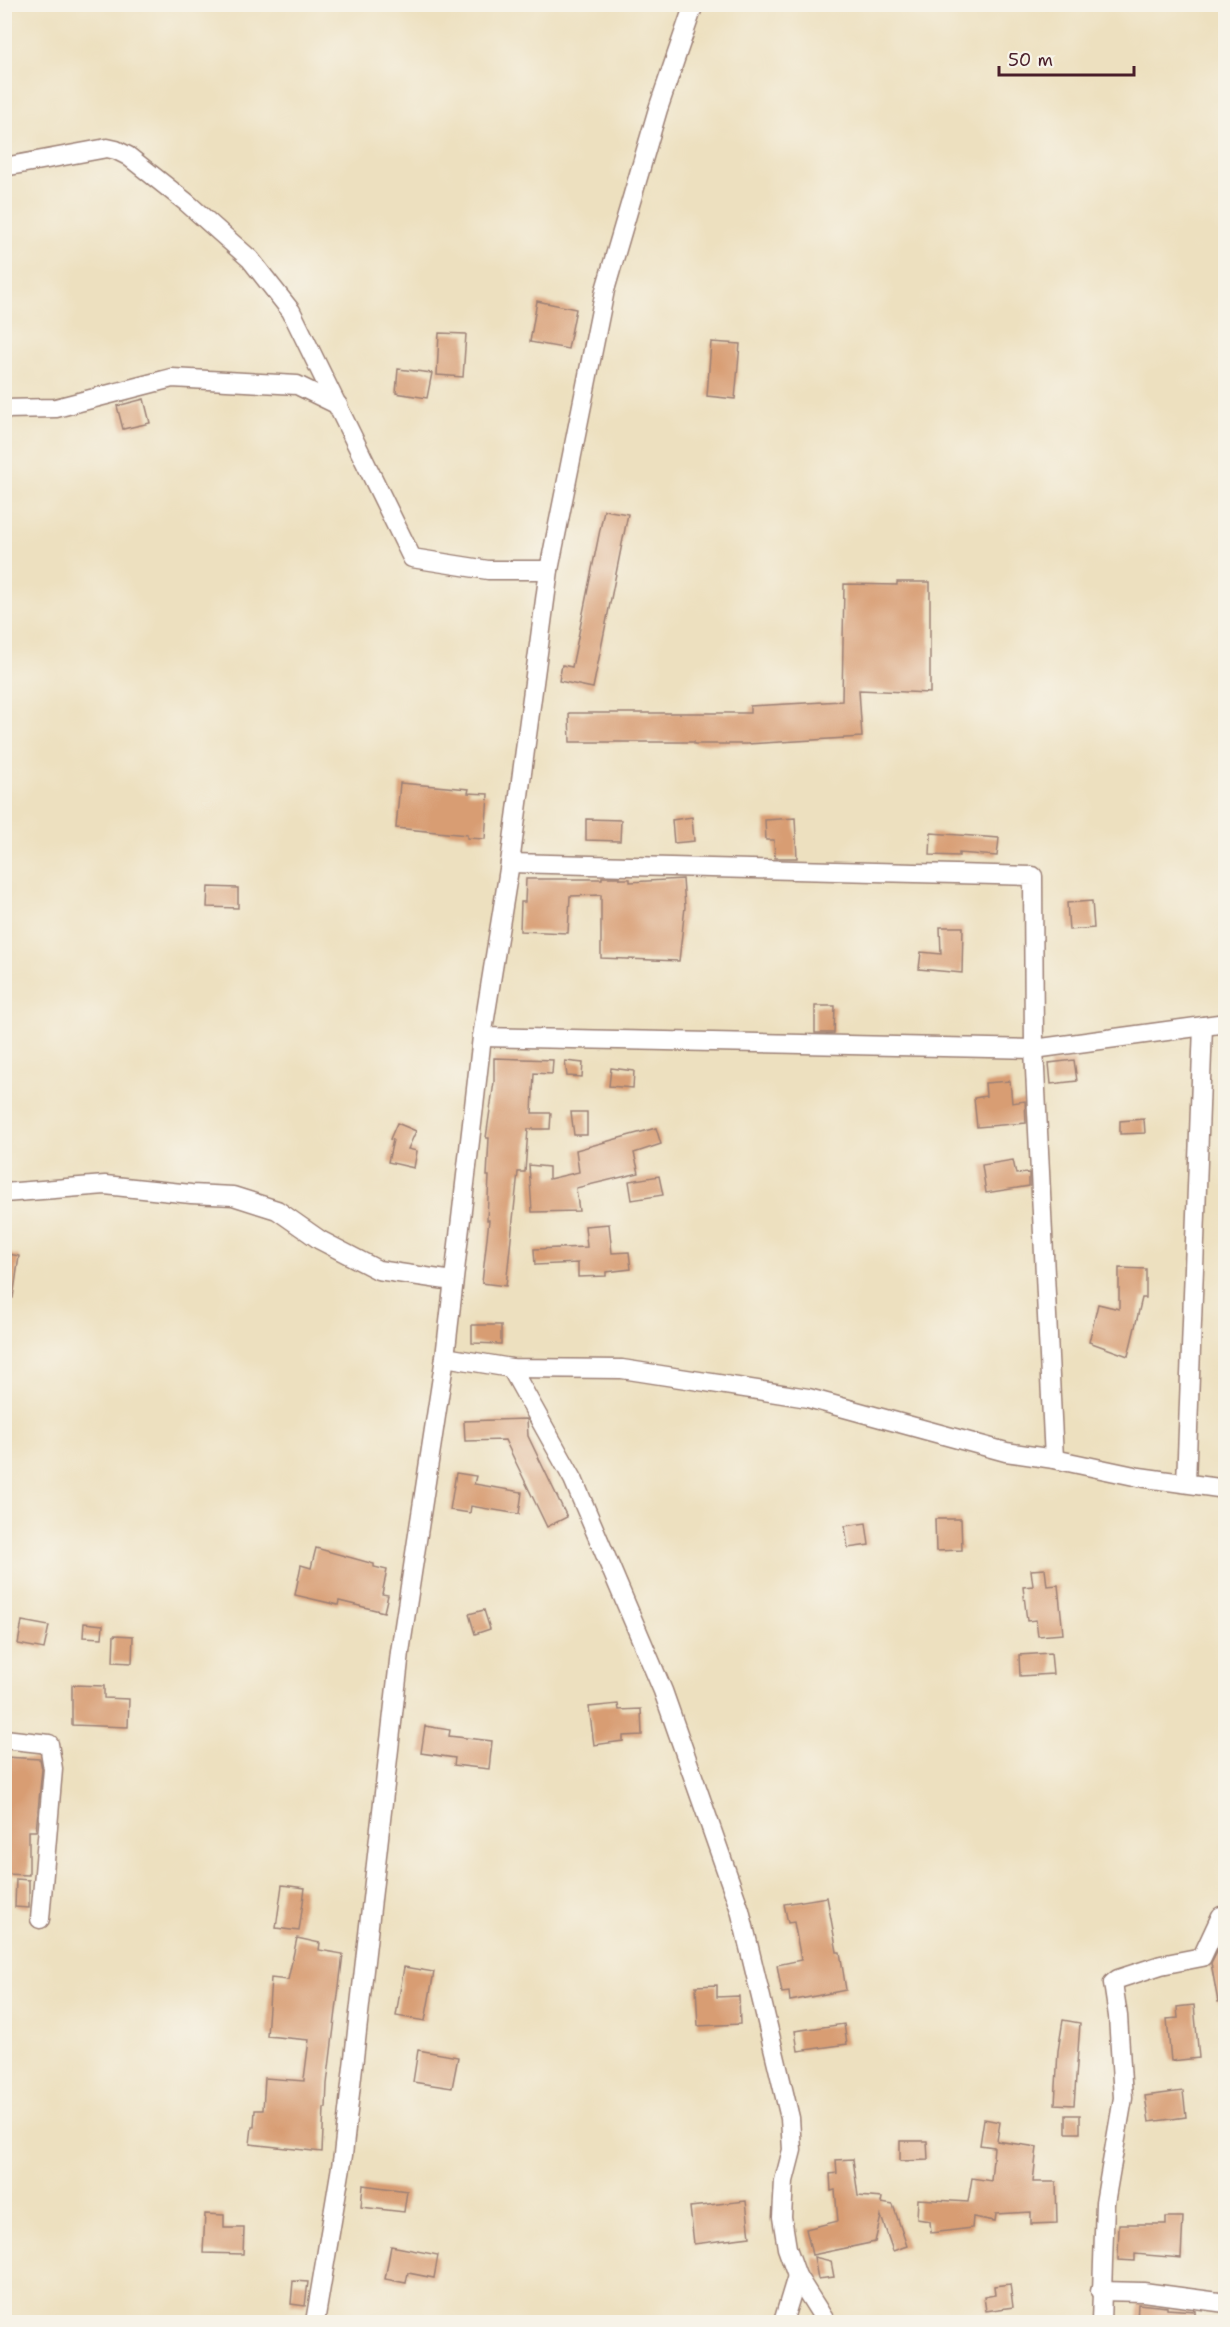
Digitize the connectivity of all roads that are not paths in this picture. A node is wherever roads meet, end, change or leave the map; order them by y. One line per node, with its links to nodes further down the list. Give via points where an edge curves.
1 (694, 4): 5 (street, via 658,109 605,290)
2 (4, 167): 3 (street, via 107,148 128,156 250,260 291,311)
3 (338, 405): 4 (street, via 297,385 172,378 56,408); 5 (street, via 412,558 488,570)
4 (4, 409)
5 (549, 570): 6 (street)
6 (510, 863): 9 (street); 10 (street, via 1033,876)
7 (1226, 1023): 8 (street)
8 (1203, 1026): 10 (street); 16 (street)
9 (482, 1037): 10 (street); 12 (street)
10 (1034, 1049): 15 (street)
11 (4, 1193): 12 (street, via 105,1185 233,1196 277,1210 320,1240 378,1270)
12 (453, 1281): 13 (street)
13 (445, 1357): 14 (street); 24 (street, via 400,1652 343,2156)
14 (511, 1368): 15 (street, via 622,1369 808,1398 1006,1452); 21 (street, via 573,1479 663,1691 740,1910 790,2118 792,2150 783,2181 782,2217)
15 (1054, 1459): 16 (street)
16 (1186, 1483): 17 (street)
17 (1226, 1489)
18 (4, 1739): 20 (street, via 49,1744 53,1769)
19 (1221, 1916): 22 (street, via 1202,1957 1161,1965 1113,1983 1123,2098 1105,2203)
20 (40, 1919)
21 (797, 2276): 25 (street); 26 (street)
22 (1100, 2291): 23 (street, via 1143,2292); 27 (street)
23 (1226, 2303)
24 (315, 2322)
25 (783, 2322)
26 (826, 2322)
27 (1101, 2322)

